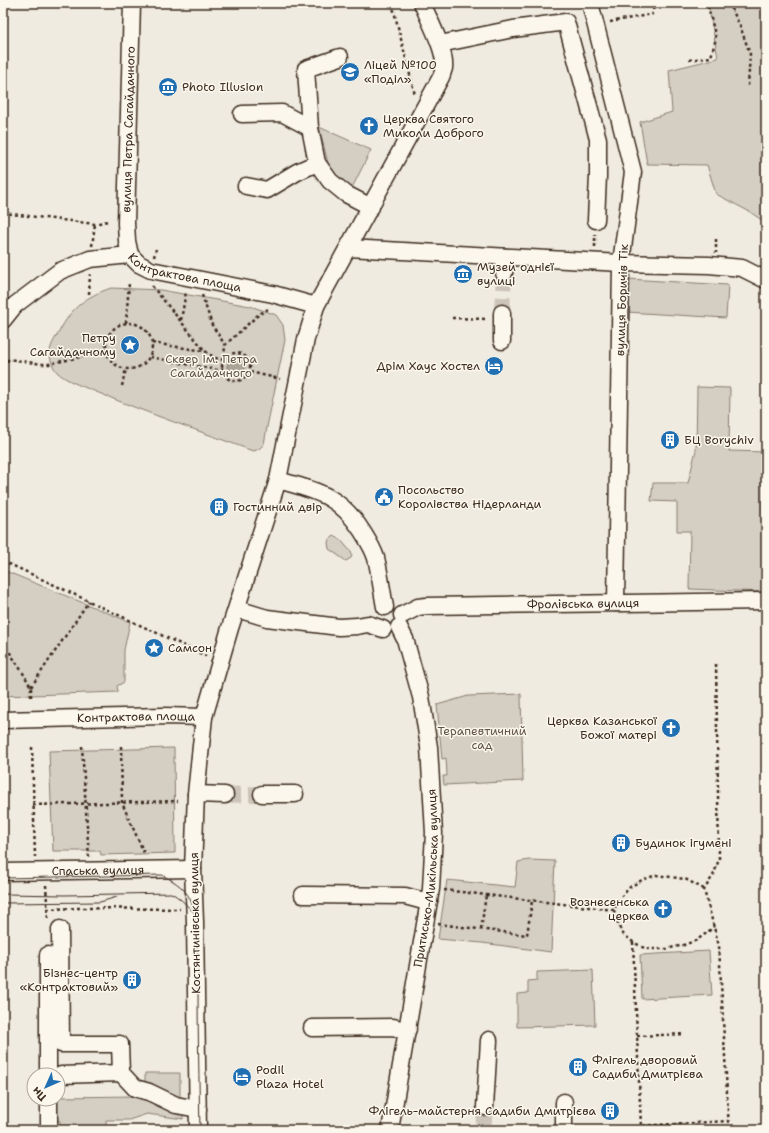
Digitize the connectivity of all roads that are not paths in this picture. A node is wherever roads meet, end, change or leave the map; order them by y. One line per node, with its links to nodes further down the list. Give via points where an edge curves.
1 (132, 3): 13 (street, вулиця Петра Сагайдачного, via 126,223)
2 (422, 3): 4 (street, Контрактова площа)
3 (590, 3): 15 (street, вулиця Боричів Тік, via 633,172)
4 (440, 44): 10 (street, Контрактова площа, via 444,57 442,78); 11 (street, via 513,29 566,22 598,139)
5 (340, 57): 7 (street, via 306,69)
6 (242, 114): 7 (street, via 282,113)
7 (310, 128): 8 (street)
8 (317, 163): 9 (street, via 267,190); 10 (street, via 330,181 346,194)
9 (246, 186)
10 (371, 207): 12 (street, Контрактова площа)
11 (596, 220)
12 (349, 248): 14 (street); 18 (street, Контрактова площа)
13 (130, 255): 18 (street, Контрактова площа, via 139,264 151,270 273,294); 20 (street, Контрактова площа, via 90,259 60,271 15,305)
14 (506, 257): 15 (street); 16 (street)
15 (622, 263): 17 (street, via 742,268); 24 (street, вулиця Боричів Тік)
16 (504, 273)
17 (766, 280)
18 (316, 306): 22 (street, Контрактова площа, via 306,339)
19 (502, 316): 21 (street)
20 (3, 320)
21 (502, 341)
22 (278, 480): 25 (street, Контрактова площа); 26 (street, via 330,497 353,518 376,557)
23 (766, 601): 24 (street, Фролівська вулиця)
24 (616, 603): 27 (street, Фролівська вулиця, via 426,606 418,607)
25 (237, 610): 26 (street, via 267,618 332,626 350,627); 28 (street, Контрактова площа)
26 (378, 619): 27 (street, via 388,631 392,631); 27 (street, via 394,606 399,610)
27 (401, 621): 37 (street, Притисько-Микільська вулиця, via 421,697 429,747 434,833)
28 (204, 717): 29 (street, Контрактова площа); 30 (street, Костянтинівська вулиця)
29 (3, 720)
30 (196, 794): 33 (street); 34 (street, Костянтинівська вулиця)
31 (262, 794): 32 (street)
32 (295, 794)
33 (225, 795)
34 (193, 869): 35 (street, Спаська вулиця, via 40,866); 49 (street, Костянтинівська вулиця)
35 (3, 872)
36 (303, 895): 37 (street, via 405,896 420,900)
37 (430, 895): 41 (street, Притисько-Микільська вулиця)
38 (54, 925): 44 (street, via 61,1044 120,1044)
39 (48, 955): 43 (street)
40 (312, 1028): 41 (street)
41 (408, 1029): 52 (street, Притисько-Микільська вулиця)
42 (489, 1040): 48 (street)
43 (55, 1067)
44 (121, 1073): 45 (street); 49 (street, via 135,1088 150,1092 176,1105)
45 (66, 1075)
46 (564, 1102): 53 (street)
47 (49, 1107): 50 (street)
48 (485, 1107)
49 (198, 1109): 51 (street, Костянтинівська вулиця)
50 (49, 1130)
51 (198, 1130)
52 (390, 1130)
53 (564, 1130)

